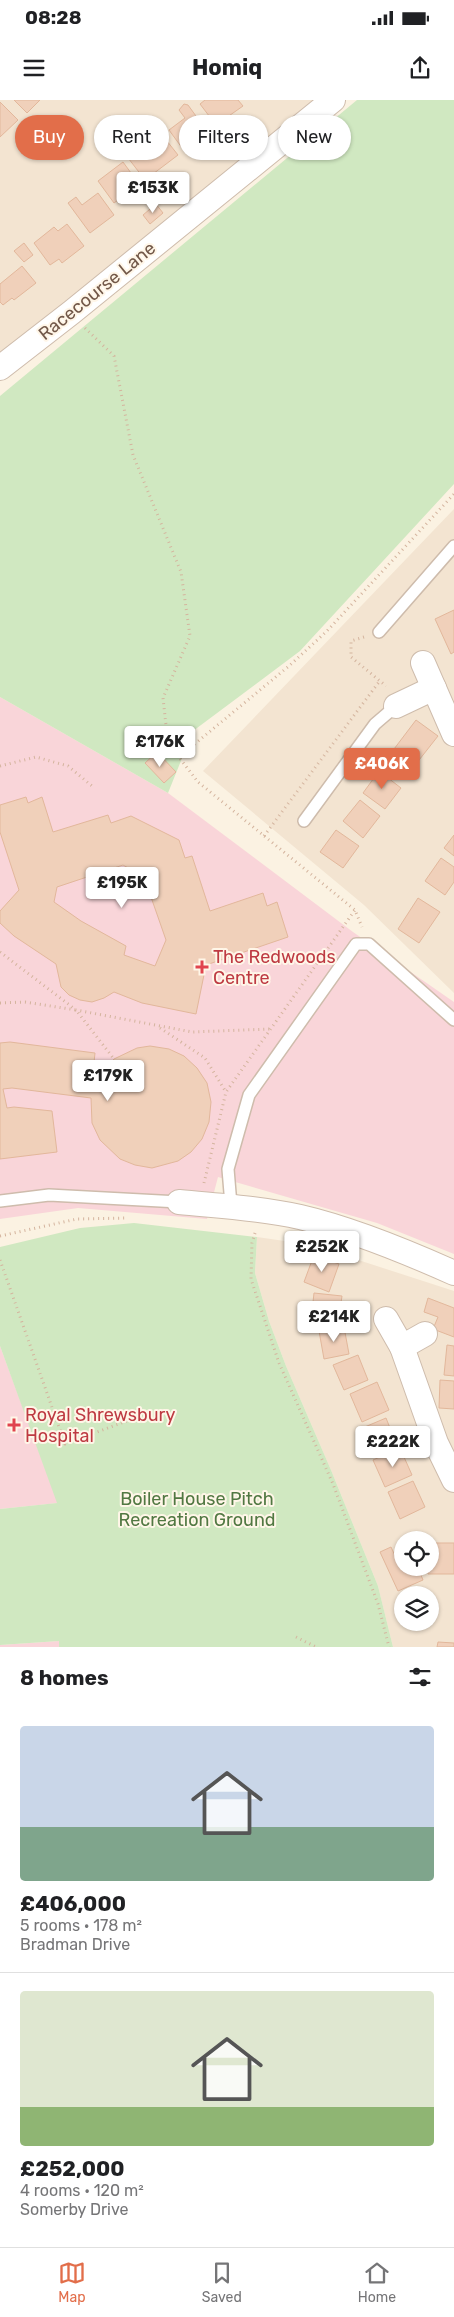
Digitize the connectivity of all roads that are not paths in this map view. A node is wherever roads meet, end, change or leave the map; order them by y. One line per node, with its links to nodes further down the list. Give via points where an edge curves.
1 (333, 100): 2 (street, Racecourse Lane, via 72,312)
2 (2, 362)
3 (454, 546): 4 (lane)
4 (379, 632)
5 (423, 663): 6 (street)
6 (434, 688): 7 (street); 8 (street)
7 (403, 702): 9 (lane, via 375,724)
8 (454, 734)
9 (304, 821)
10 (454, 1020): 13 (lane, via 369,944 356,944 249,1095 228,1169)
11 (0, 1201): 12 (lane, via 48,1195)
12 (179, 1202): 13 (street)
13 (231, 1206): 14 (street, via 299,1217 336,1227)
14 (454, 1273)
15 (386, 1319): 17 (street)
16 (425, 1334): 17 (street)
17 (402, 1347): 18 (street, via 436,1443)
18 (454, 1480)

